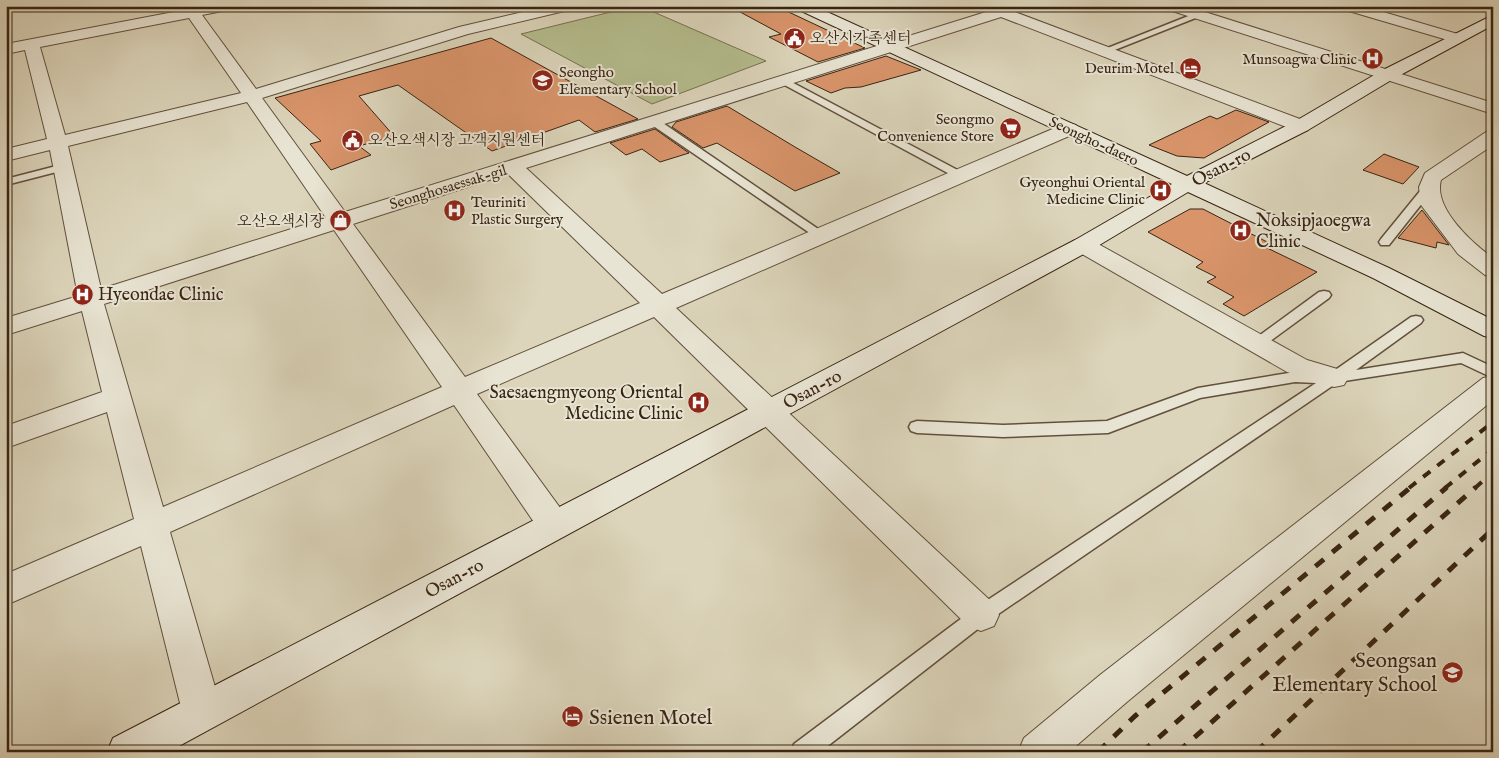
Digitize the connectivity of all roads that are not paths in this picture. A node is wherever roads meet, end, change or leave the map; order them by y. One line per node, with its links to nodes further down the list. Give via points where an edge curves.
1 (228, 6): 10 (street)
2 (512, 6): 13 (street)
3 (568, 6): 13 (street)
4 (802, 6): 16 (street, Seongho-daero)
5 (819, 6): 16 (street, Seongho-daero)
6 (986, 6): 11 (street)
7 (1020, 6): 11 (street, Seonghosaessak-gil)
8 (1171, 6): 12 (street)
9 (1347, 6): 15 (street)
10 (190, 10): 17 (street); 21 (street)
11 (1002, 12): 16 (street, Seonghosaessak-gil); 18 (street)
12 (1199, 15): 18 (lane); 19 (street)
13 (526, 16): 21 (street, via 464,30)
14 (1493, 18): 15 (street, Osan-ro)
15 (1456, 38): 19 (street, Osan-ro)
16 (895, 45): 20 (street, Seonghosaessak-gil); 25 (street, Seongho-daero); 31 (street, Seongho-daero)
17 (18, 47): 28 (street)
18 (1104, 51): 24 (street)
19 (1386, 75): 22 (street); 24 (street, Osan-ro)
20 (782, 80): 23 (street, Seonghosaessak-gil); 30 (lane)
21 (251, 96): 28 (street); 34 (street)
22 (1493, 109)
23 (653, 121): 29 (street, Seonghosaessak-gil); 35 (lane)
24 (1301, 126): 31 (street, Osan-ro)
25 (1069, 129): 30 (street); 31 (street, Seongho-daero)
26 (1492, 138): 33 (street, via 1432,177)
27 (6, 155): 28 (street)
28 (61, 155): 32 (lane); 40 (street)
29 (512, 166): 34 (street, Seonghosaessak-gil); 41 (street)
30 (961, 176): 35 (street)
31 (1193, 181): 37 (street, Osan-ro); 42 (street, Seongho-daero, via 1389,265); 45 (street, Seongho-daero)
32 (6, 182)
33 (1430, 187): 36 (lane); 38 (street, via 1432,205 1449,228 1466,249)
34 (339, 221): 40 (street, Seonghosaessak-gil); 50 (street)
35 (821, 235): 41 (street)
36 (1384, 242)
37 (1083, 245): 46 (street); 52 (street, Osan-ro)
38 (1493, 270)
39 (1324, 295): 46 (lane)
40 (91, 300): 44 (street, Seonghosaessak-gil); 51 (street)
41 (656, 306): 50 (street); 52 (street)
42 (1493, 317)
43 (1416, 320): 48 (lane)
44 (6, 327)
45 (1493, 330)
46 (1257, 344): 48 (street, via 1297,366)
47 (1493, 373): 48 (lane, via 1463,358)
48 (1334, 378): 53 (lane, via 1295,376 1198,393 1108,427 1004,431); 58 (lane)
49 (1493, 385): 62 (street)
50 (459, 391): 55 (street); 56 (street)
51 (118, 397): 54 (street); 55 (street)
52 (768, 412): 56 (street, Osan-ro); 58 (street)
53 (918, 427)
54 (6, 437)
55 (153, 525): 57 (street); 59 (street)
56 (554, 525): 59 (street, Osan-ro)
57 (6, 590)
58 (981, 615): 61 (lane)
59 (202, 711): 60 (street, Osan-ro)
60 (127, 752)
61 (802, 752)
62 (1038, 752)

